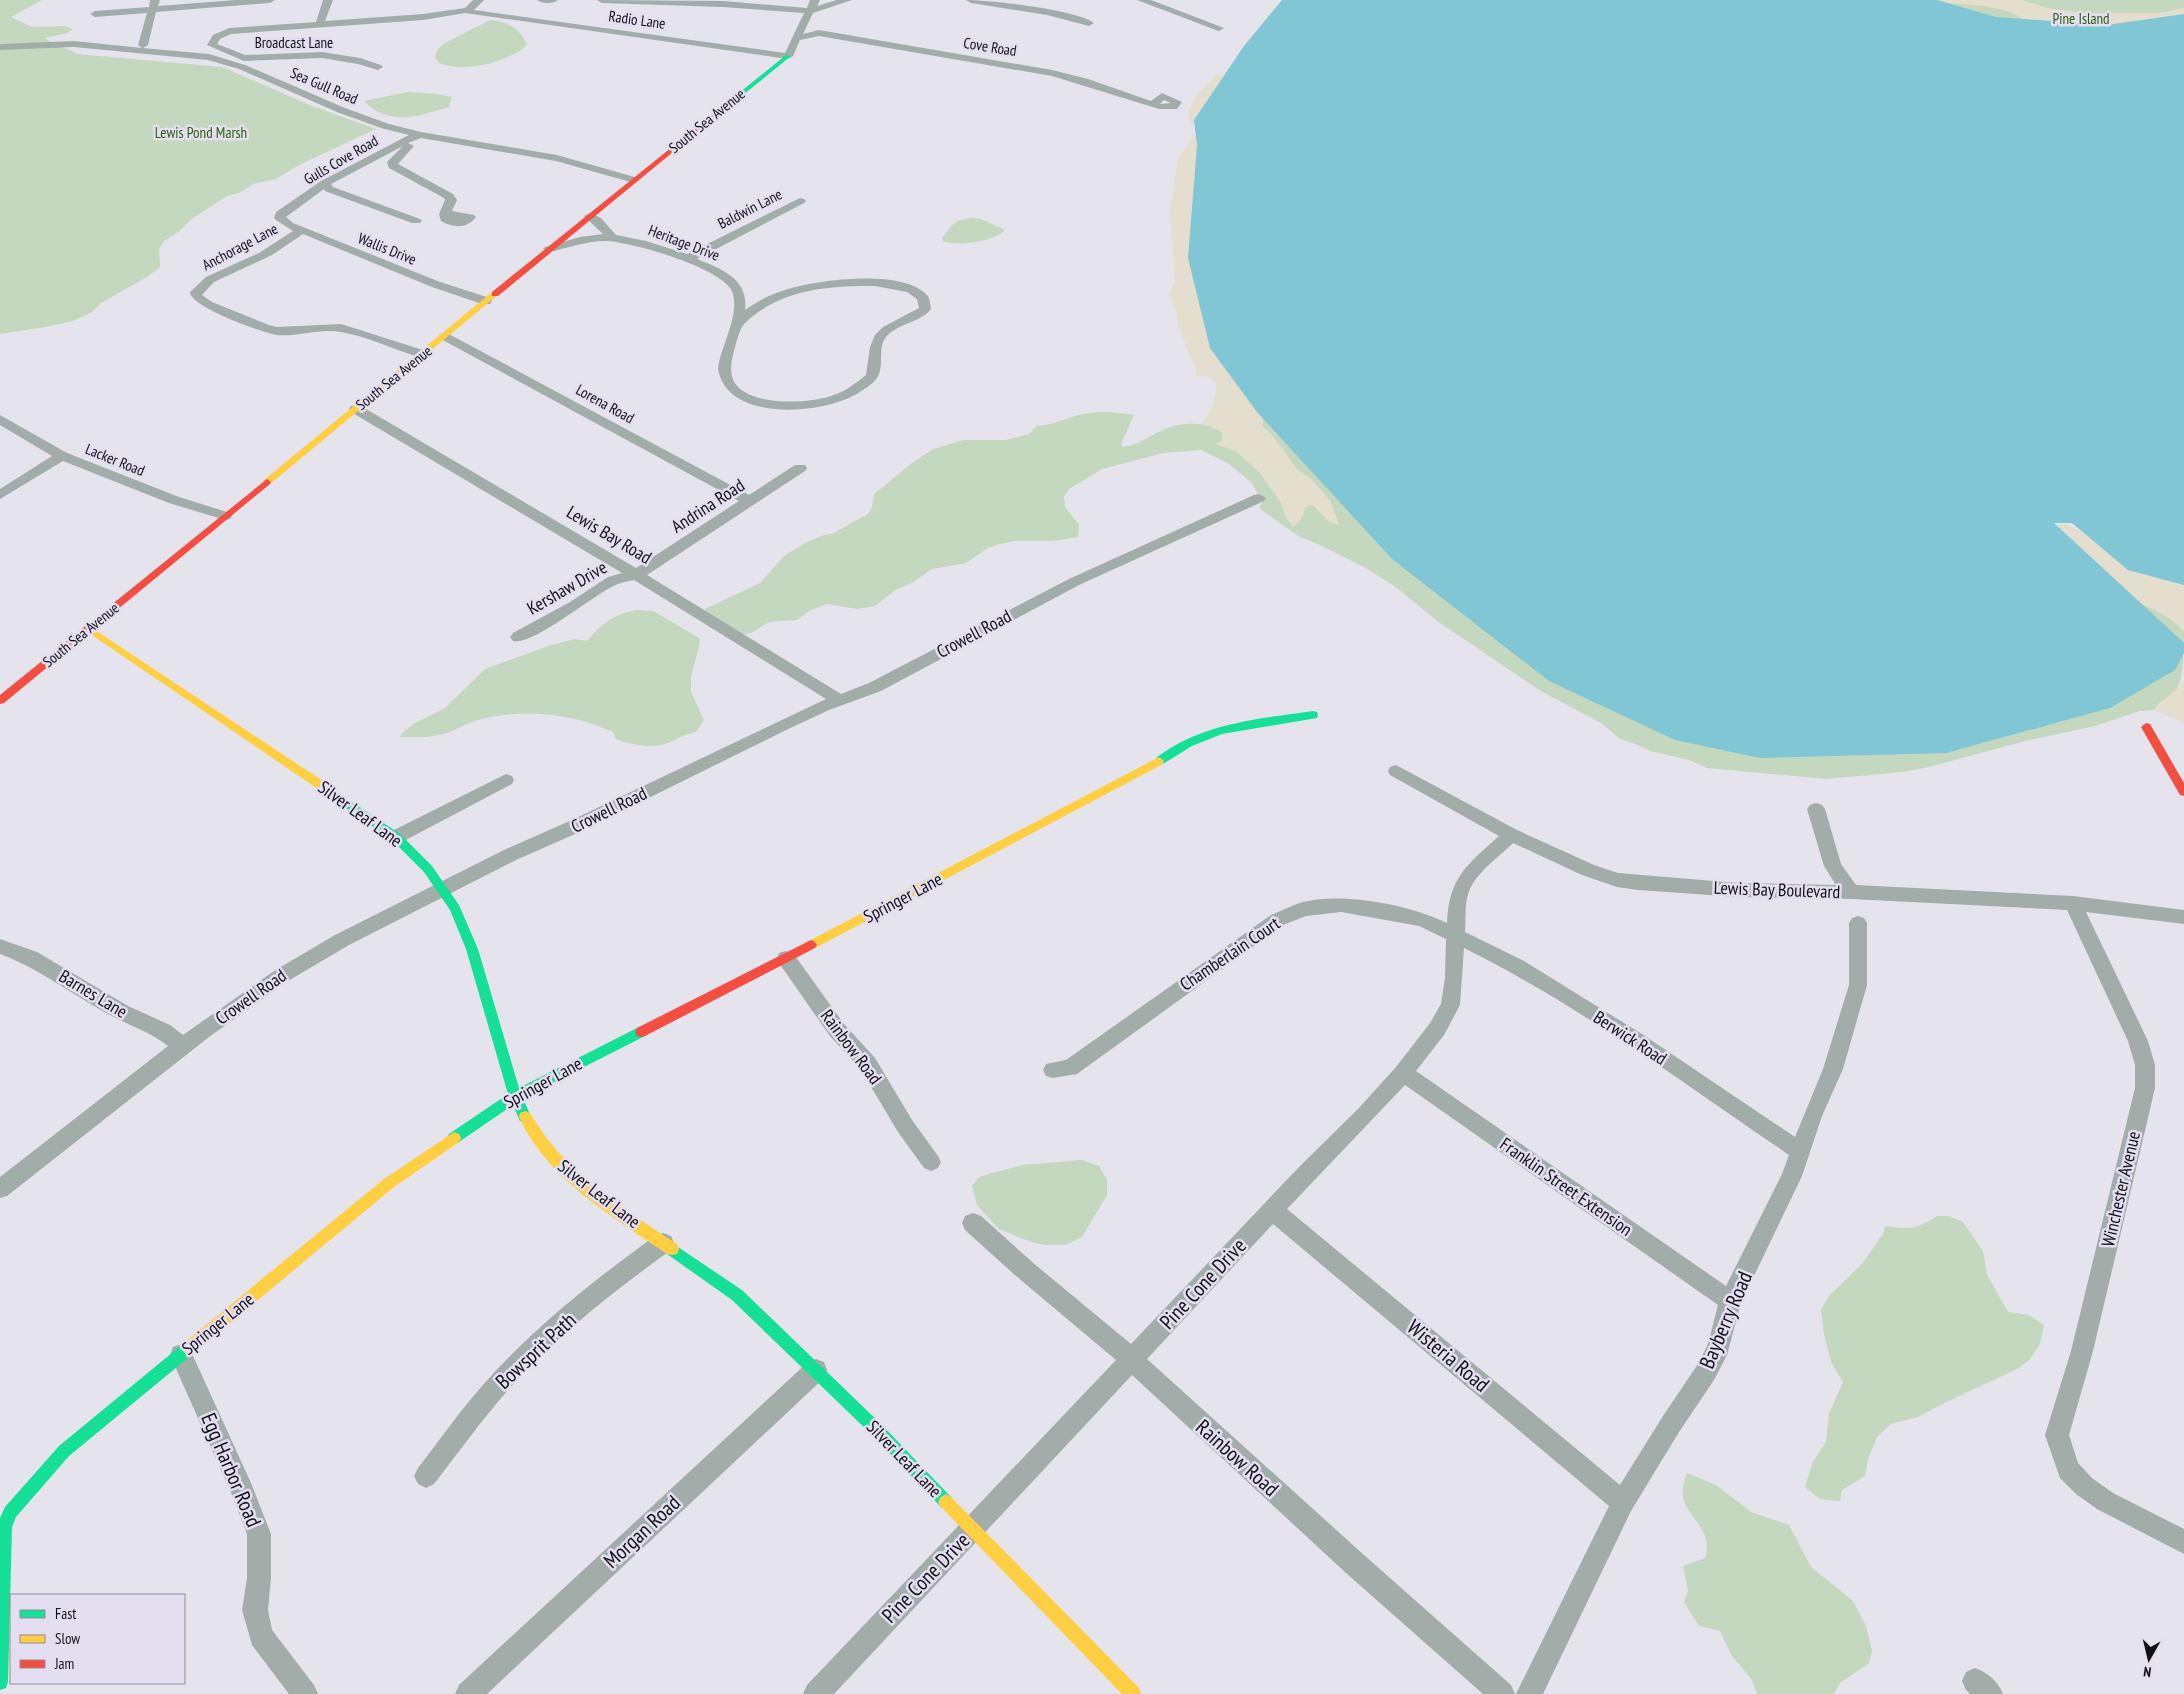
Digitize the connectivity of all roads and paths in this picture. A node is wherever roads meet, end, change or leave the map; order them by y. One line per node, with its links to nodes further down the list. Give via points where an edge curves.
1 (270, 0): 11 (street)
2 (328, 0): 15 (street)
3 (479, 0): 12 (street)
4 (542, 0): 5 (street)
5 (553, 0)
6 (602, 0): 13 (street)
7 (815, 0): 13 (street)
8 (847, 0): 13 (street)
9 (971, 0): 16 (street, via 1047,12)
10 (1142, 0): 18 (street)
11 (154, 5): 14 (street); 21 (street)
12 (468, 10): 15 (street, via 415,18); 23 (street, Radio Lane)
13 (811, 11): 17 (street)
14 (95, 14)
15 (320, 23): 24 (street, Broadcast Lane, via 229,31 216,37 212,45 244,58 322,55)
16 (1089, 23)
17 (804, 26): 19 (street, Cove Road); 20 (street)
18 (1220, 28)
19 (819, 33): 20 (street, Cove Road); 25 (street, Cove Road, via 1053,73)
20 (798, 38): 23 (street)
21 (143, 45)
22 (0, 47): 26 (street, Sea Gull Road, via 74,44 209,56 368,120)
23 (788, 56): 27 (street, South Sea Avenue)
24 (378, 67)
25 (1153, 105)
26 (422, 135): 27 (street, Sea Gull Road, via 548,156); 28 (street, Gulls Cove Road, via 408,139); 30 (street, via 394,158 393,166 449,196 451,200)
27 (634, 180): 31 (street, South Sea Avenue)
28 (325, 184): 32 (street, Gulls Cove Road, via 280,214); 33 (street, via 329,189)
29 (800, 200): 37 (street, Baldwin Lane)
30 (445, 214)
31 (590, 216): 35 (street); 36 (street, South Sea Avenue)
32 (280, 218): 34 (street, Wallis Drive)
33 (416, 221)
34 (302, 230): 40 (street, Wallis Drive); 43 (street, Anchorage Lane, via 264,255 216,276 199,288 196,296 208,305 265,328 277,331 341,328)
35 (612, 238): 36 (street, Heritage Drive, via 576,241); 37 (street, Heritage Drive, via 642,243)
36 (549, 248): 40 (street, South Sea Avenue)
37 (687, 259): 38 (street, Heritage Drive, via 730,280)
38 (748, 294): 39 (street, Heritage Drive); 41 (street, via 740,308)
39 (770, 300): 41 (street, via 746,314); 41 (street, via 805,288 859,281 901,286 923,297 926,304 918,314 879,337 872,376 836,400 810,405 766,404 734,389 726,379 725,371)
40 (486, 301): 42 (street, South Sea Avenue)
41 (736, 326)
42 (445, 336): 43 (street, South Sea Avenue); 50 (street, Lorena Road)
43 (422, 354): 44 (street, South Sea Avenue)
44 (356, 409): 51 (street, South Sea Avenue); 52 (street, Lewis Bay Road)
45 (0, 419): 46 (street, Lacker Road)
46 (62, 456): 48 (street); 51 (street, Lacker Road, via 174,500)
47 (800, 468): 50 (street, Andrina Road)
48 (0, 495)
49 (1259, 498): 56 (street, Crowell Road, via 1074,582 875,687)
50 (749, 501): 52 (street, Andrina Road)
51 (225, 516): 53 (street, South Sea Avenue)
52 (636, 575): 54 (street, Kershaw Drive, via 613,580 575,606); 56 (street, Lewis Bay Road)
53 (89, 630): 55 (street, South Sea Avenue); 64 (street, Silver Leaf Lane)
54 (518, 637)
55 (0, 699)
56 (839, 700): 65 (street, Crowell Road)
57 (1313, 715): 72 (street, Springer Lane, via 1234,728 1191,741 970,863)
58 (2146, 727): 61 (street)
59 (1396, 771): 63 (street, Lewis Bay Boulevard)
60 (506, 780): 64 (street)
61 (2184, 792)
62 (1816, 809): 66 (street, via 1833,866)
63 (1511, 835): 66 (street, Lewis Bay Boulevard, via 1618,880 1738,890); 70 (street, Pine Cone Drive, via 1477,866 1462,886)
64 (396, 837): 65 (street, Silver Leaf Lane, via 428,869)
65 (442, 889): 73 (street, Crowell Road, via 342,940 288,972); 76 (street, Silver Leaf Lane, via 455,908 472,949)
66 (1851, 892): 67 (street, Lewis Bay Boulevard)
67 (2073, 903): 68 (street, Lewis Bay Boulevard); 91 (street, Winchester Avenue, via 2138,1041 2145,1088 2082,1351 2057,1435 2068,1470 2077,1480 2105,1501)
68 (2184, 917)
69 (1858, 923): 77 (street, Bayberry Road, via 1858,985 1833,1069)
70 (1455, 936): 74 (street, Chamberlain Court, via 1424,920 1385,911 1341,905 1304,909 1277,920 1256,934 1070,1068); 75 (street, Pine Cone Drive, via 1450,1005 1437,1029); 77 (street, Berwick Road, via 1518,966 1638,1042)
71 (0, 946): 73 (street, Barnes Lane, via 30,957 121,1012 163,1031)
72 (786, 958): 76 (street, Springer Lane); 78 (street, Rainbow Road, via 837,1030 868,1064)
73 (183, 1046): 79 (street, Crowell Road)
74 (1053, 1070)
75 (1403, 1074): 80 (street, Pine Cone Drive); 83 (street, Franklin Street Extension)
76 (515, 1096): 82 (street, Silver Leaf Lane, via 531,1130 565,1170); 84 (street, Springer Lane, via 389,1183)
77 (1799, 1151): 83 (street, Bayberry Road, via 1792,1176)
78 (931, 1162)
79 (0, 1189)
80 (1272, 1210): 85 (street, Pine Cone Drive); 88 (street, Wisteria Road)
81 (973, 1223): 85 (street, Rainbow Road, via 1100,1331)
82 (663, 1243): 86 (street, Silver Leaf Lane, via 736,1295); 87 (street, Bowsprit Path, via 620,1274 539,1344 490,1394)
83 (1730, 1301): 88 (street, Bayberry Road, via 1719,1347 1706,1372)
84 (181, 1355): 89 (street, Springer Lane, via 64,1452); 93 (street, Egg Harbor Road, via 243,1491 259,1534 255,1610 260,1636)
85 (1131, 1362): 90 (street, Pine Cone Drive); 97 (street, Rainbow Road)
86 (816, 1370): 90 (street, Silver Leaf Lane); 94 (street, Morgan Road)
87 (426, 1476)
88 (1623, 1503): 98 (street, Bayberry Road)
89 (5, 1515): 92 (street, Springer Lane)
90 (972, 1530): 95 (street, Pine Cone Drive); 96 (street, Silver Leaf Lane)
91 (2184, 1542)
92 (0, 1682)
93 (305, 1694)
94 (468, 1694)
95 (816, 1694)
96 (1133, 1694)
97 (1502, 1694)
98 (1529, 1694)

